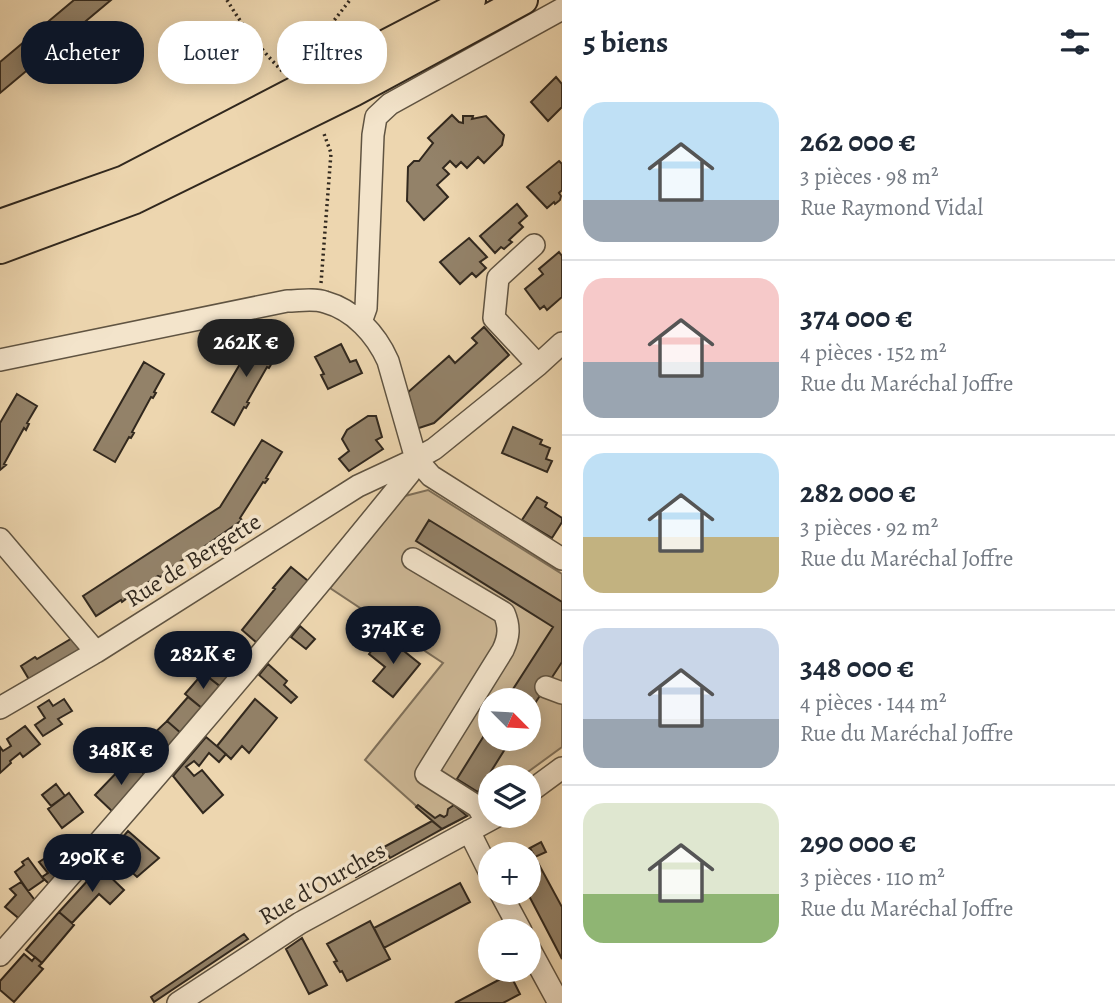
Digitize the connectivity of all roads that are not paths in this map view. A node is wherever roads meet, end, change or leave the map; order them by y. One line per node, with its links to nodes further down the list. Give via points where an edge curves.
1 (471, 0): 4 (main road, via 125,180)
2 (523, 0): 6 (main road, via 353,92 135,199)
3 (562, 9): 7 (street, via 390,104 376,117 366,308)
4 (0, 225)
5 (534, 245): 10 (street, via 499,278 494,318)
6 (0, 249)
7 (361, 323): 9 (street, via 320,301 287,300); 11 (street, via 373,333 388,361)
8 (562, 343): 10 (street, Rue de Bergette)
9 (0, 360)
10 (538, 365): 11 (street, Rue de Bergette)
11 (416, 459): 14 (street, via 431,476); 15 (street, Rue de Bergette, via 358,486); 21 (street, via 409,474 264,649)
12 (6, 546): 15 (street)
13 (413, 559): 19 (street, via 504,613 508,623 509,637 503,650 426,774)
14 (562, 559)
15 (96, 652): 16 (street, Rue de Bergette)
16 (0, 709)
17 (562, 768): 18 (street)
18 (541, 783)
19 (478, 807)
20 (478, 826): 23 (street, Rue d'Ourches, via 300,923)
21 (0, 955)
22 (541, 970): 24 (street)
23 (178, 1003)
24 (559, 1003)

